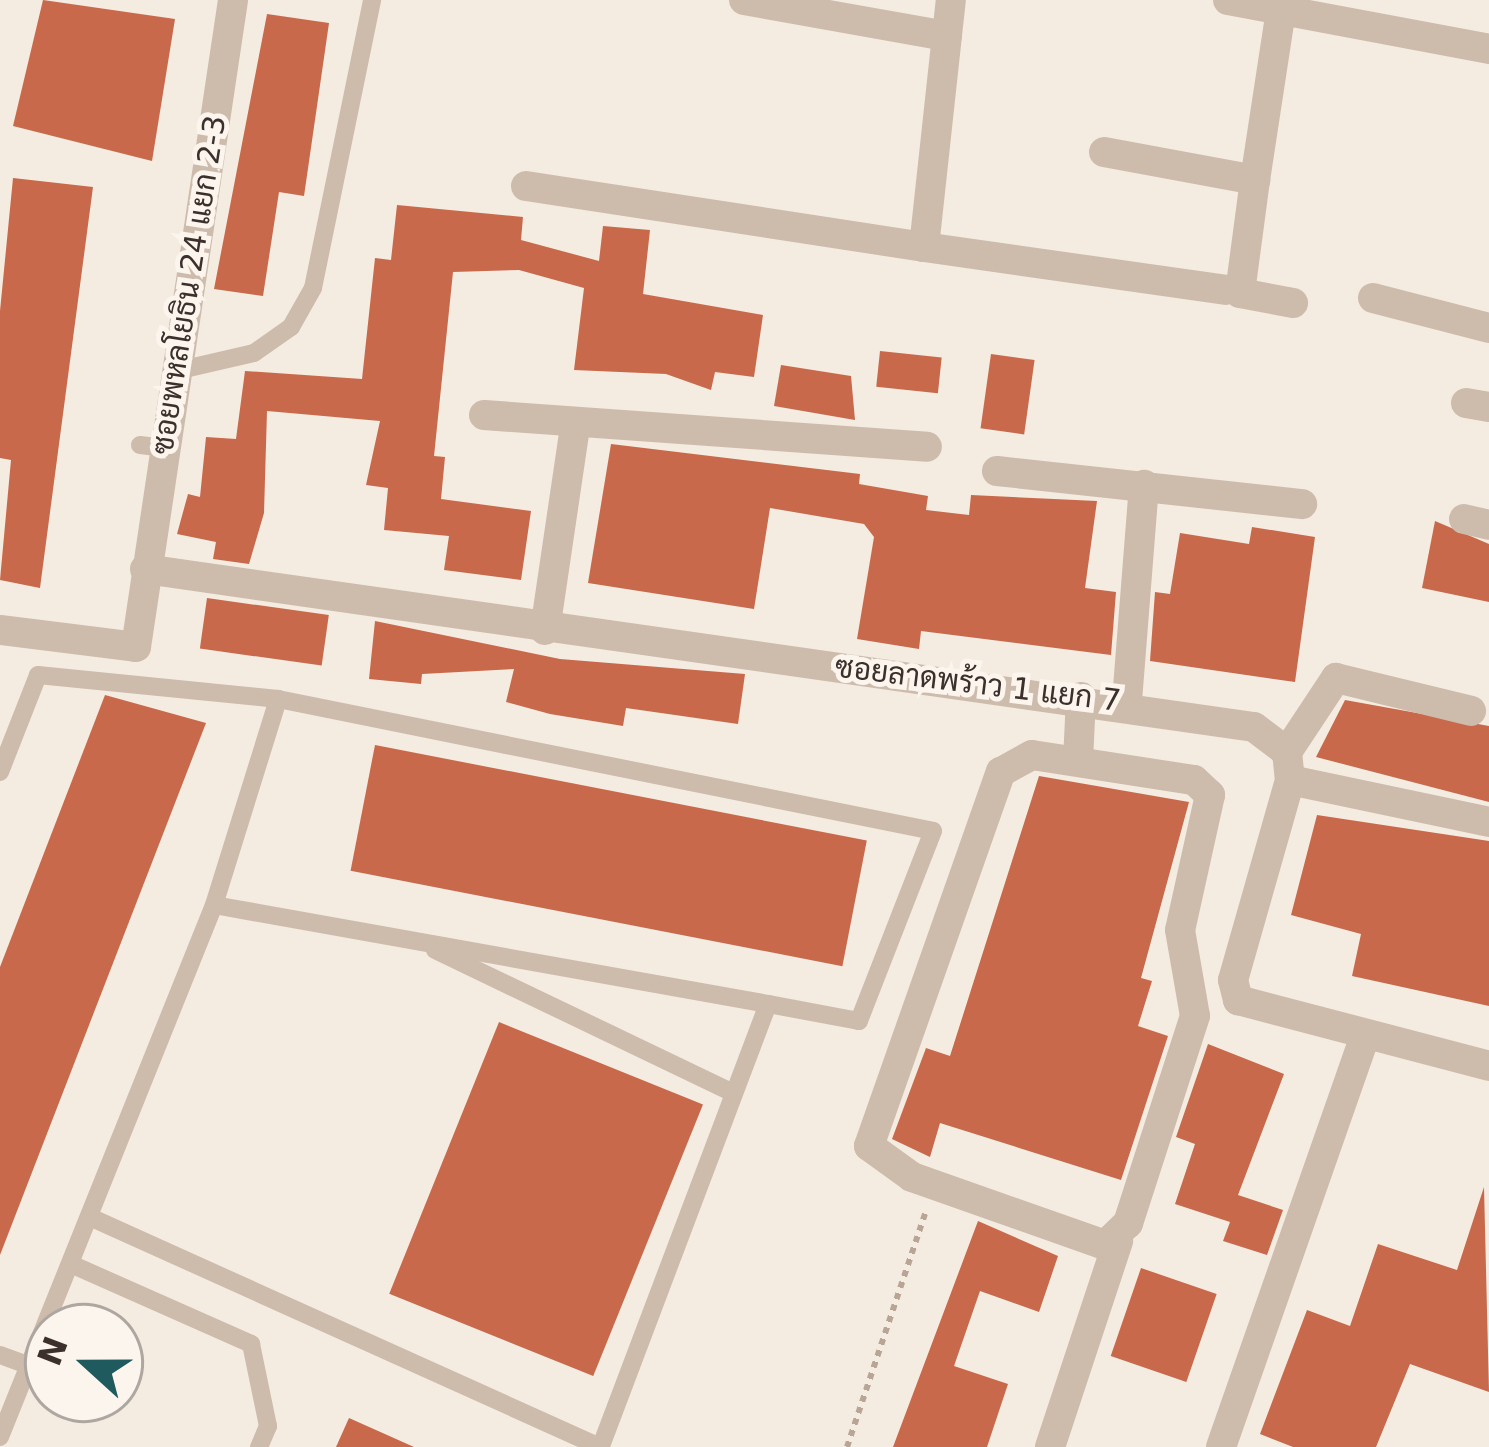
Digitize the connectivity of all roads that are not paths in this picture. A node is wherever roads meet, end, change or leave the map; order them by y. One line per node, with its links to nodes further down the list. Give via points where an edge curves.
1 (233, 0): 18 (street, ซอยพหลโยธิน 24 แยก 2-3, via 186,226)
2 (372, 0): 18 (lane, via 313,287 291,327 254,353)
3 (744, 0): 8 (street)
4 (951, 0): 8 (street)
5 (1228, 0): 7 (street)
6 (1327, 9): 7 (street); 9 (street)
7 (1281, 10): 11 (street)
8 (946, 37): 13 (street)
9 (1489, 50)
10 (1104, 152): 11 (street)
11 (1255, 180): 16 (street, via 1240,292)
12 (526, 186): 13 (street)
13 (924, 247): 14 (street)
14 (1226, 290)
15 (1373, 298): 17 (street)
16 (1292, 303)
17 (1489, 328)
18 (176, 371): 25 (street, ซอยพหลโยธิน 24 แยก 2-3, via 152,446)
19 (484, 416): 20 (street)
20 (575, 428): 21 (street); 27 (street)
21 (926, 447)
22 (997, 471): 23 (street)
23 (1144, 485): 24 (street); 30 (street)
24 (1302, 504)
25 (145, 569): 26 (street, ซอยพหลโยธิน 24 แยก 2-3, via 136,647); 27 (street, ซอยลาดพร้าว 1 แยก 7)
26 (0, 630)
27 (544, 630): 28 (street, ซอยลาดพร้าว 1 แยก 7)
28 (1081, 697): 30 (street, ซอยลาดพร้าว 1 แยก 7); 32 (street)
29 (278, 699): 34 (lane, via 38,675); 36 (lane); 38 (lane, via 933,831 859,1021)
30 (1126, 701): 33 (street, ซอยลาดพร้าว 1 แยก 7, via 1254,727)
31 (1471, 711): 33 (street, via 1336,678)
32 (1078, 761): 43 (street, via 1194,780 1210,795 1180,930 1195,1016); 43 (street, via 1032,755 1001,772 874,1127 881,1164)
33 (1288, 766): 35 (street, ซอยลาดพร้าว 1 แยก 7); 39 (street, via 1234,992 1247,1008)
34 (0, 772)
35 (1489, 823)
36 (214, 905): 37 (lane); 42 (lane)
37 (410, 938): 38 (lane); 41 (lane)
38 (768, 1004): 41 (lane)
39 (1364, 1038): 40 (street); 51 (street)
40 (1489, 1066)
41 (734, 1093): 48 (lane)
42 (92, 1219): 44 (lane); 48 (lane)
43 (1118, 1241): 50 (street)
44 (73, 1264): 45 (lane); 49 (lane, via 250,1344 268,1426)
45 (57, 1303)
46 (24, 1380): 47 (lane)
47 (0, 1437)
48 (600, 1446)
49 (260, 1447)
50 (1050, 1447)
51 (1221, 1447)

